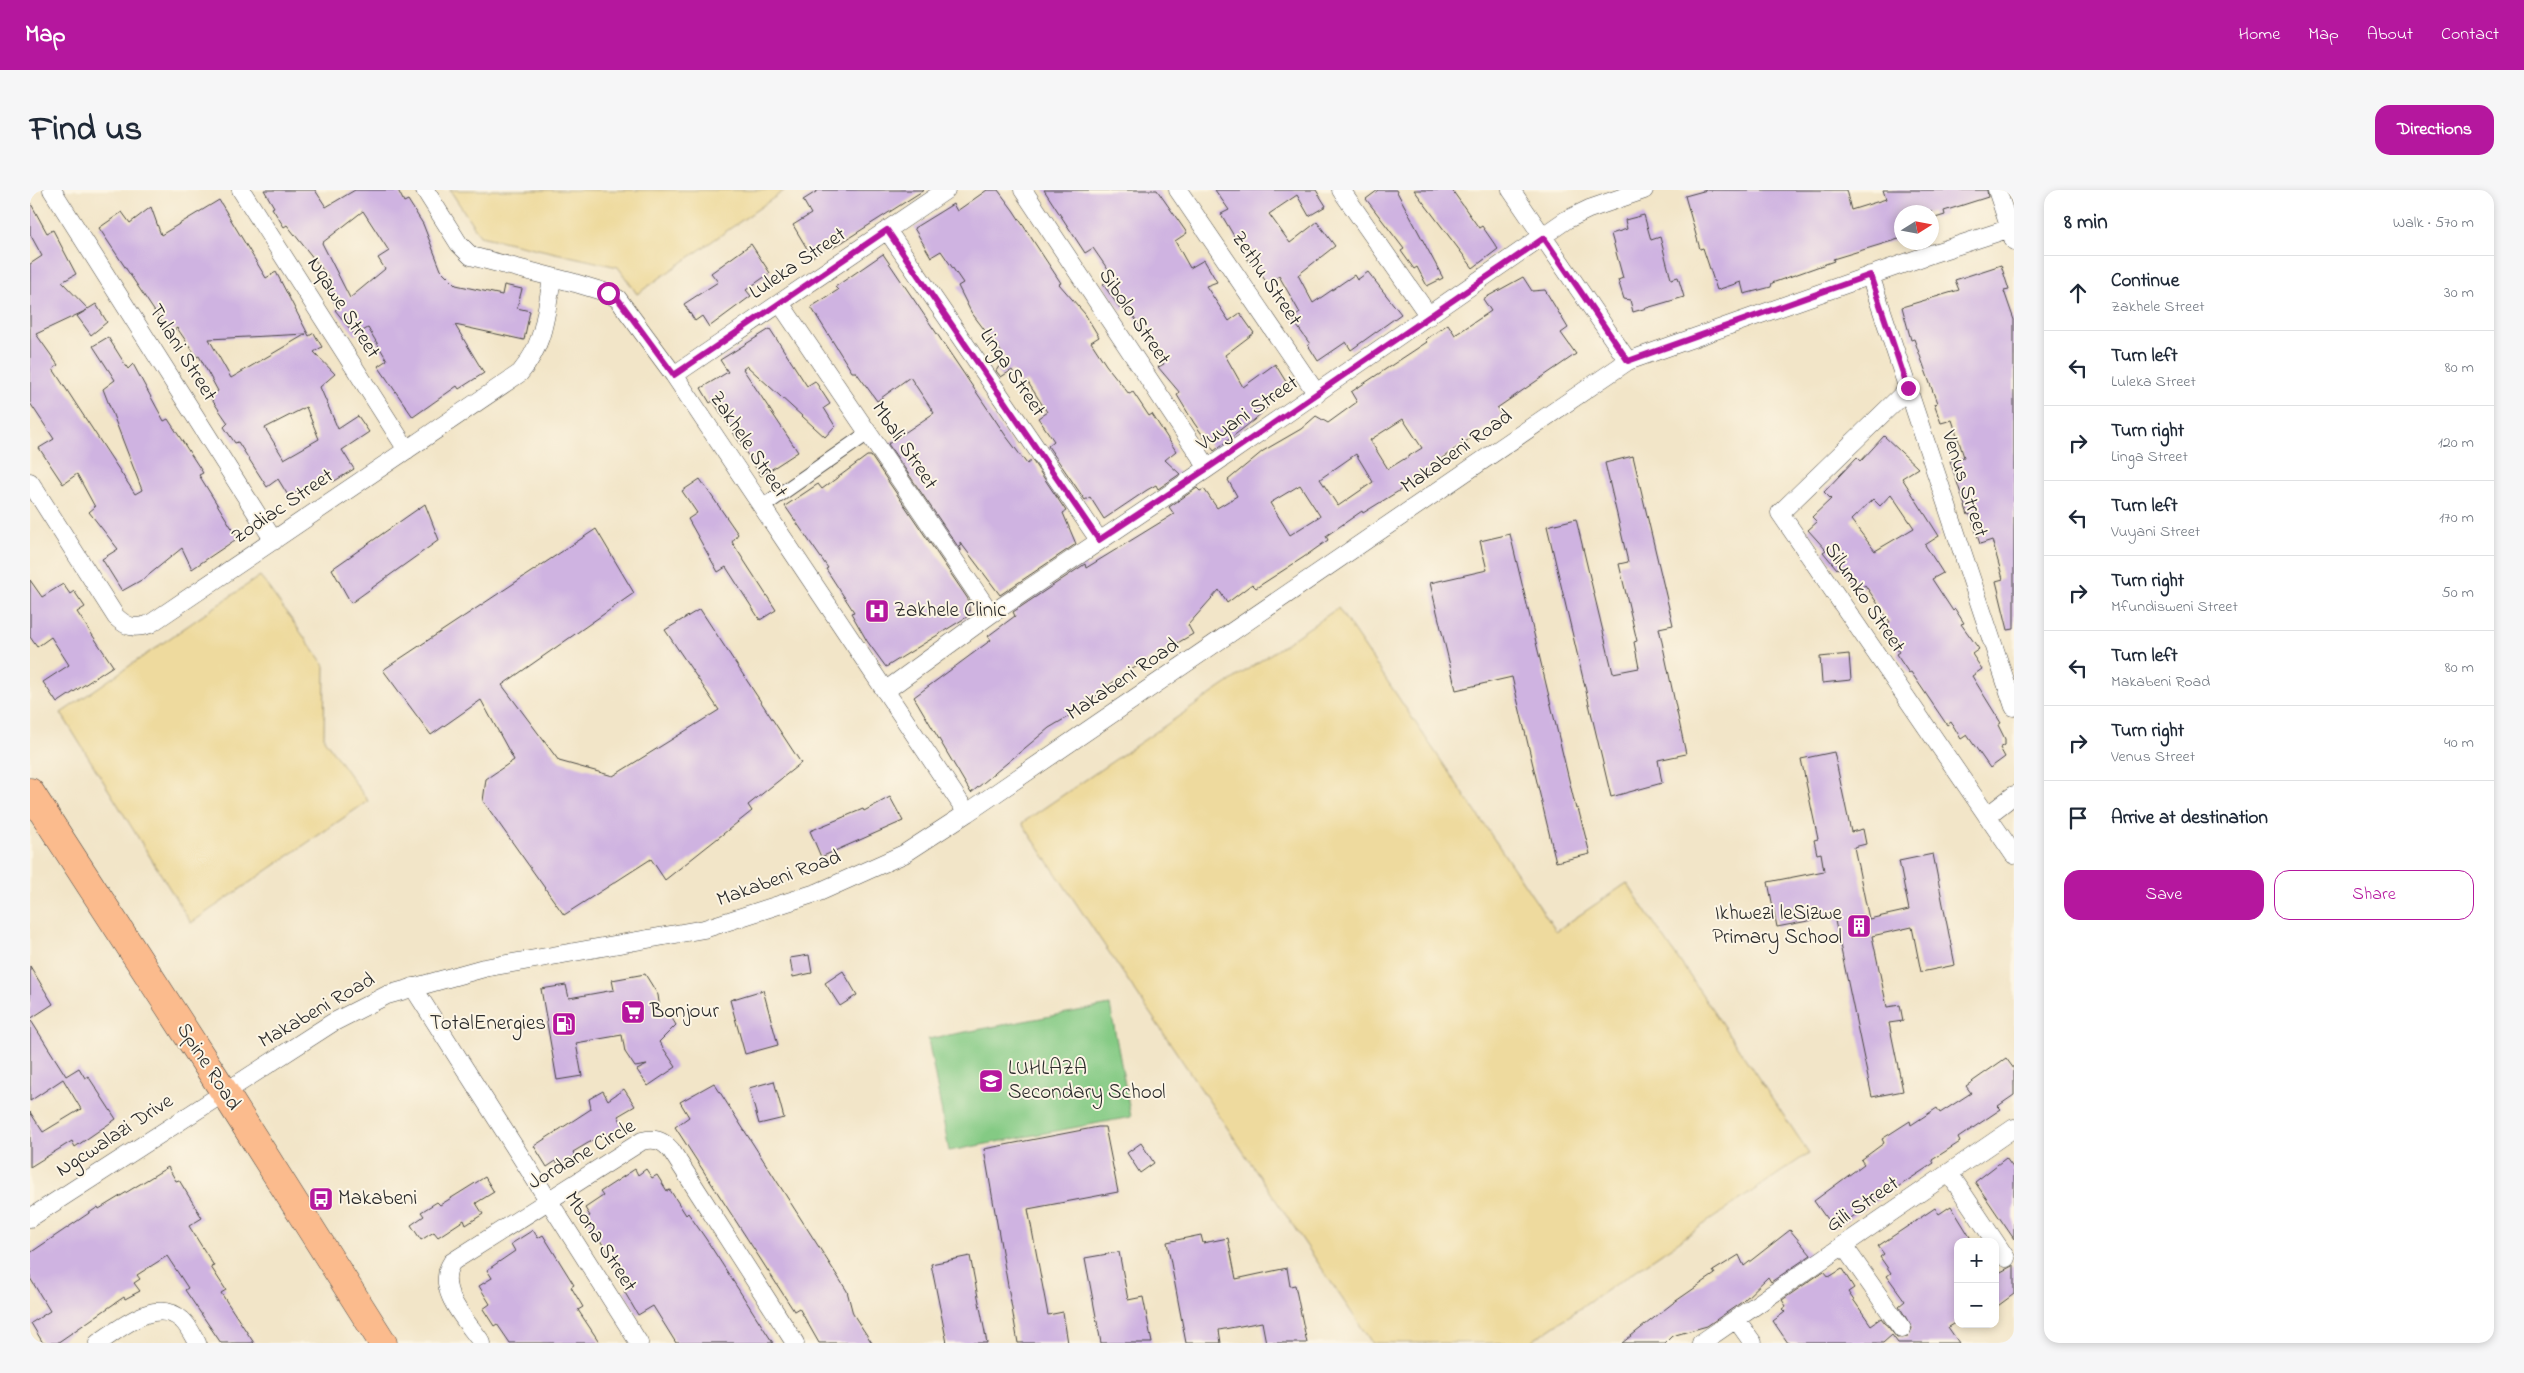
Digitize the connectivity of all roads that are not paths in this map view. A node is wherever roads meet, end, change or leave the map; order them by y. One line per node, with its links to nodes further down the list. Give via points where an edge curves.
1 (52, 190): 28 (street, Tulani Street)
2 (241, 190): 23 (street, Nqawe Street)
3 (424, 190): 15 (street, Zakhele Street, via 459,244 471,256)
4 (946, 190): 11 (street, Luleka Street)
5 (1023, 190): 24 (street, Sibolo Street)
6 (1178, 190): 21 (street, Zethu Street)
7 (1342, 190): 17 (street)
8 (1511, 190): 13 (street)
9 (1644, 190): 13 (street, Vuyani Street, via 1566,220)
10 (1997, 190): 12 (street)
11 (887, 230): 16 (street, Luleka Street); 27 (street, Linga Street)
12 (2013, 232): 14 (street, Makabeni Road)
13 (1544, 238): 17 (street, Vuyani Street); 18 (street)
14 (1870, 275): 18 (street, Makabeni Road); 20 (street, Venus Street)
15 (552, 278): 19 (street, Zakhele Street, via 583,285 618,299); 23 (street, Zodiac Street, via 539,345 520,373)
16 (780, 303): 19 (street, Luleka Street); 22 (street, Mbali Street)
17 (1429, 316): 21 (street, Vuyani Street)
18 (1628, 361): 34 (street, Makabeni Road)
19 (674, 375): 26 (street, Zakhele Street)
20 (1908, 388): 31 (street, Venus Street); 35 (street, Silumko Street, via 1780,514)
21 (1316, 394): 24 (street, Vuyani Street)
22 (868, 433): 26 (street); 29 (street, Mbali Street)
23 (407, 450): 28 (street, Zodiac Street)
24 (1208, 468): 27 (street, Vuyani Street)
25 (30, 482): 28 (street, Zodiac Street, via 116,617 134,628 150,624)
26 (762, 507): 30 (street, Zakhele Street)
27 (1099, 540): 29 (street, Vuyani Street)
28 (274, 541)
29 (991, 614): 30 (street, Vuyani Street)
30 (885, 691): 34 (street, Zakhele Street)
31 (2014, 706)
32 (30, 792): 38 (main road, Spine Road)
33 (2014, 795): 35 (street)
34 (968, 813): 37 (street, Makabeni Road, via 904,854 819,892 704,929 484,968)
35 (1987, 816): 36 (street, Silumko Street)
36 (2014, 855)
37 (413, 987): 38 (street, Makabeni Road, via 332,1023); 41 (street, Mbona Street)
38 (225, 1093): 42 (street, Ngcwalazi Drive); 49 (main road, Spine Road)
39 (2014, 1128): 40 (street, Gili Street)
40 (1949, 1173): 43 (street, Gili Street); 44 (street)
41 (547, 1201): 50 (street, Jordane Circle, via 452,1262 447,1269 447,1289); 51 (street, Mbona Street); 52 (street, Jordane Circle, via 642,1141 658,1140 665,1144)
42 (30, 1218)
43 (1843, 1245): 45 (street, Gili Street); 46 (street)
44 (2006, 1258)
45 (1736, 1319): 53 (street, Gili Street); 54 (street)
46 (1902, 1329)
47 (98, 1343): 48 (street, via 138,1318 162,1311 183,1320)
48 (197, 1343)
49 (383, 1343)
50 (482, 1343)
51 (639, 1343)
52 (795, 1343)
53 (1701, 1343)
54 (1753, 1343)

